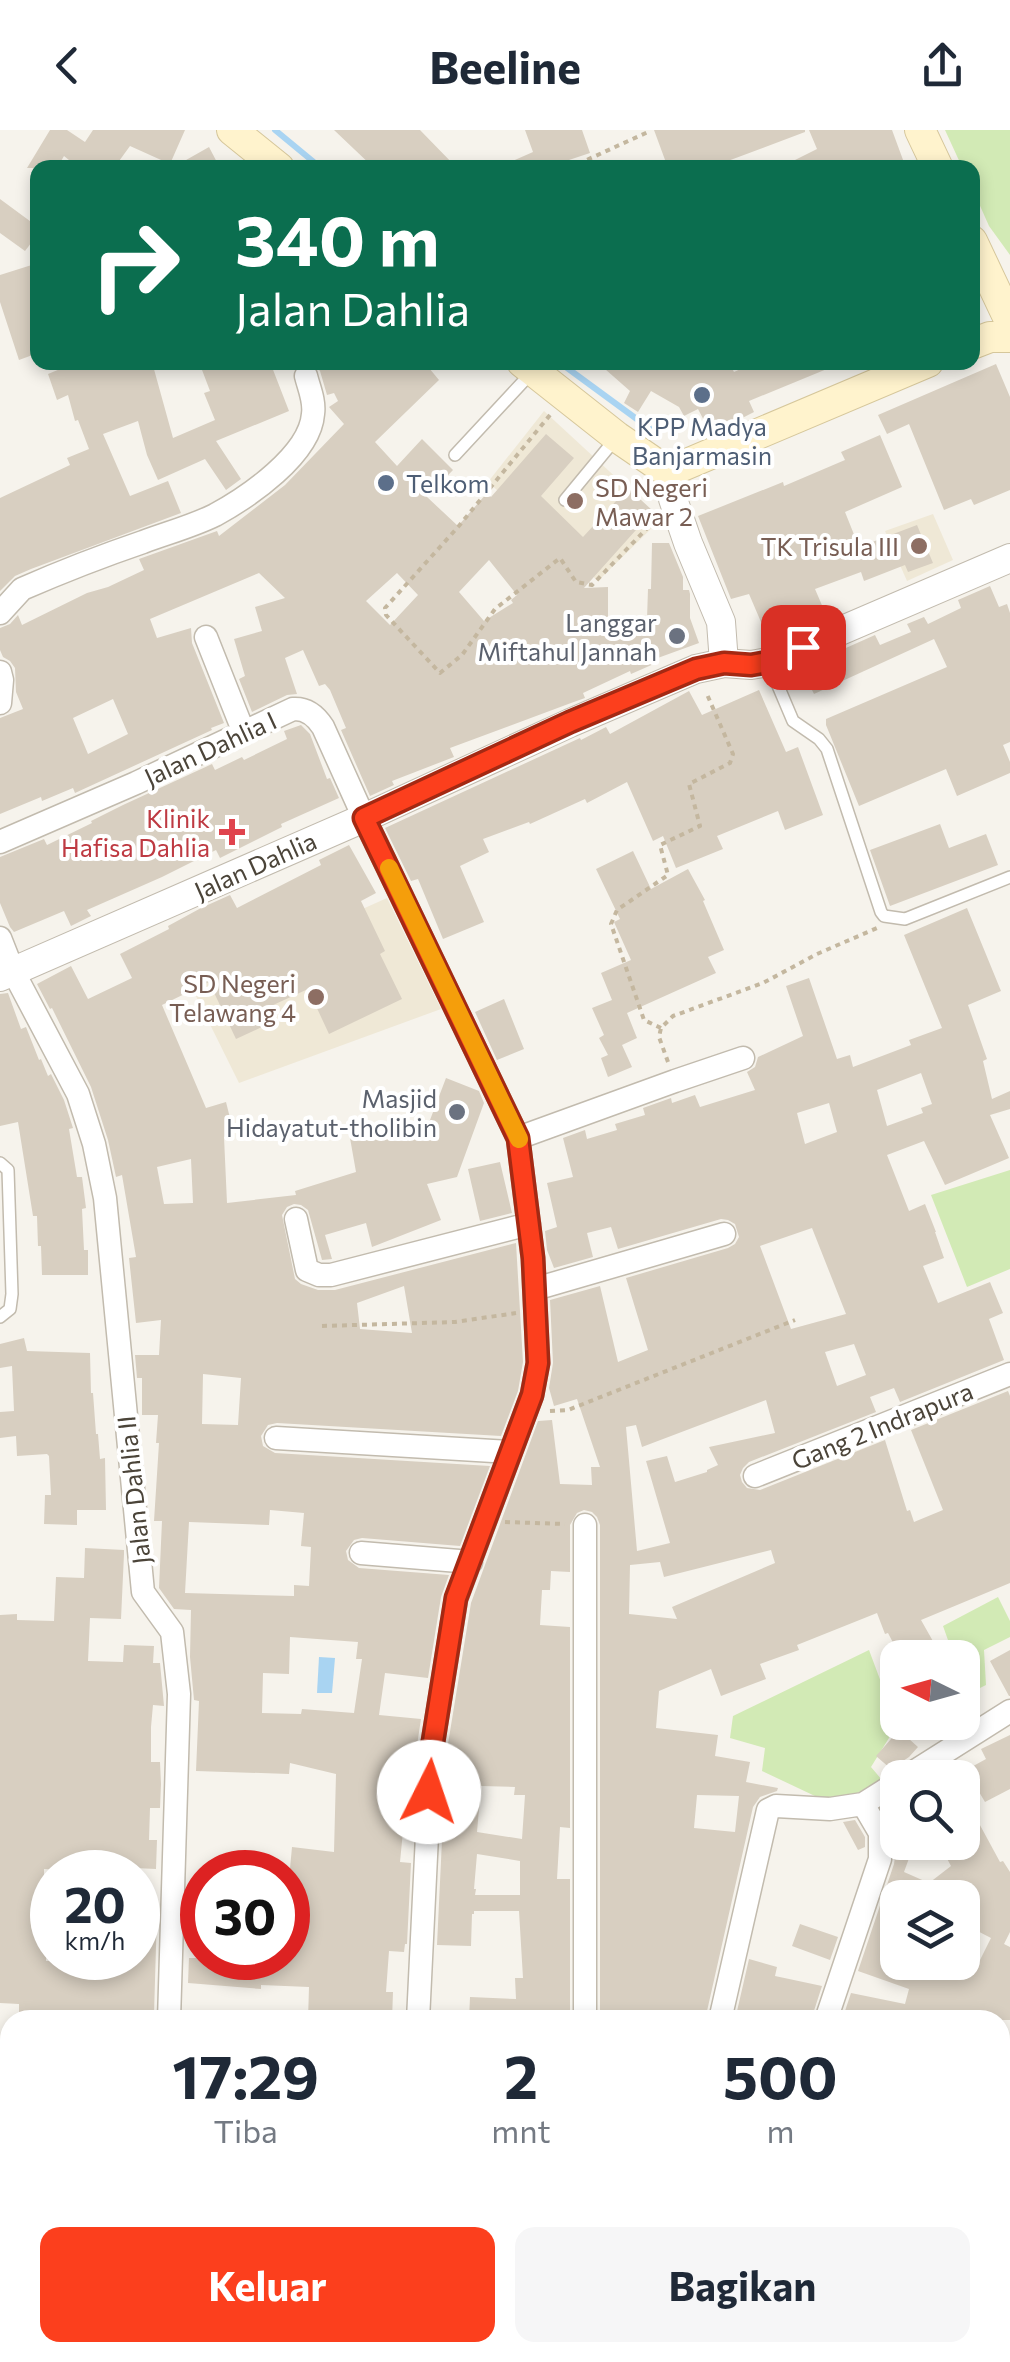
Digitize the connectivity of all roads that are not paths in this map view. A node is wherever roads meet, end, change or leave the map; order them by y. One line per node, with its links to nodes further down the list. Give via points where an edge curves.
1 (232, 130): 3 (main road)
2 (920, 130): 4 (main road)
3 (269, 160)
4 (934, 160)
5 (980, 266): 6 (main road)
6 (1000, 328)
7 (526, 370): 12 (lane)
8 (532, 370): 11 (main road)
9 (912, 370): 13 (main road)
10 (306, 376): 16 (street, via 311,424 272,475 214,515 22,589)
11 (616, 437): 13 (main road); 14 (lane)
12 (455, 456)
13 (671, 487): 19 (street, via 721,622)
14 (566, 500)
15 (1010, 558): 18 (street, Jalan Dahlia)
16 (0, 612)
17 (206, 637): 22 (street)
18 (768, 662): 19 (street, Jalan Dahlia); 25 (lane, via 794,721 827,749 884,916 905,919)
19 (710, 666): 23 (street, Jalan Dahlia, via 570,722)
20 (0, 672): 21 (street)
21 (0, 703)
22 (244, 733): 23 (street, Jalan Dahlia I, via 293,709 306,710 323,727); 24 (street, Jalan Dahlia I)
23 (364, 818): 27 (street, Jalan Dahlia); 29 (street)
24 (0, 842)
25 (1010, 876)
26 (0, 938): 27 (street)
27 (7, 974): 47 (street, Jalan Dahlia II, via 78,1094 105,1198 143,1592 172,1632 179,1694)
28 (743, 1058): 29 (street)
29 (518, 1138): 32 (street)
30 (0, 1163): 35 (lane, via 8,1170 12,1294 10,1309)
31 (296, 1219): 32 (street, via 307,1270 319,1276)
32 (529, 1224): 34 (street)
33 (724, 1234): 34 (street)
34 (535, 1300): 38 (street, via 538,1363)
35 (0, 1317)
36 (1010, 1374): 39 (street, Gang 2 Indrapura)
37 (276, 1438): 38 (street)
38 (510, 1452): 42 (street)
39 (755, 1476)
40 (585, 1524): 49 (street)
41 (361, 1553): 42 (street)
42 (470, 1562): 48 (street, via 456,1598 431,1754)
43 (1010, 1711): 44 (street)
44 (932, 1760)
45 (880, 1793): 46 (street)
46 (863, 1804): 50 (street, via 768,1810); 51 (street, via 880,1833 880,1859)
47 (168, 2010)
48 (418, 2010)
49 (586, 2010)
50 (722, 2010)
51 (829, 2010)

